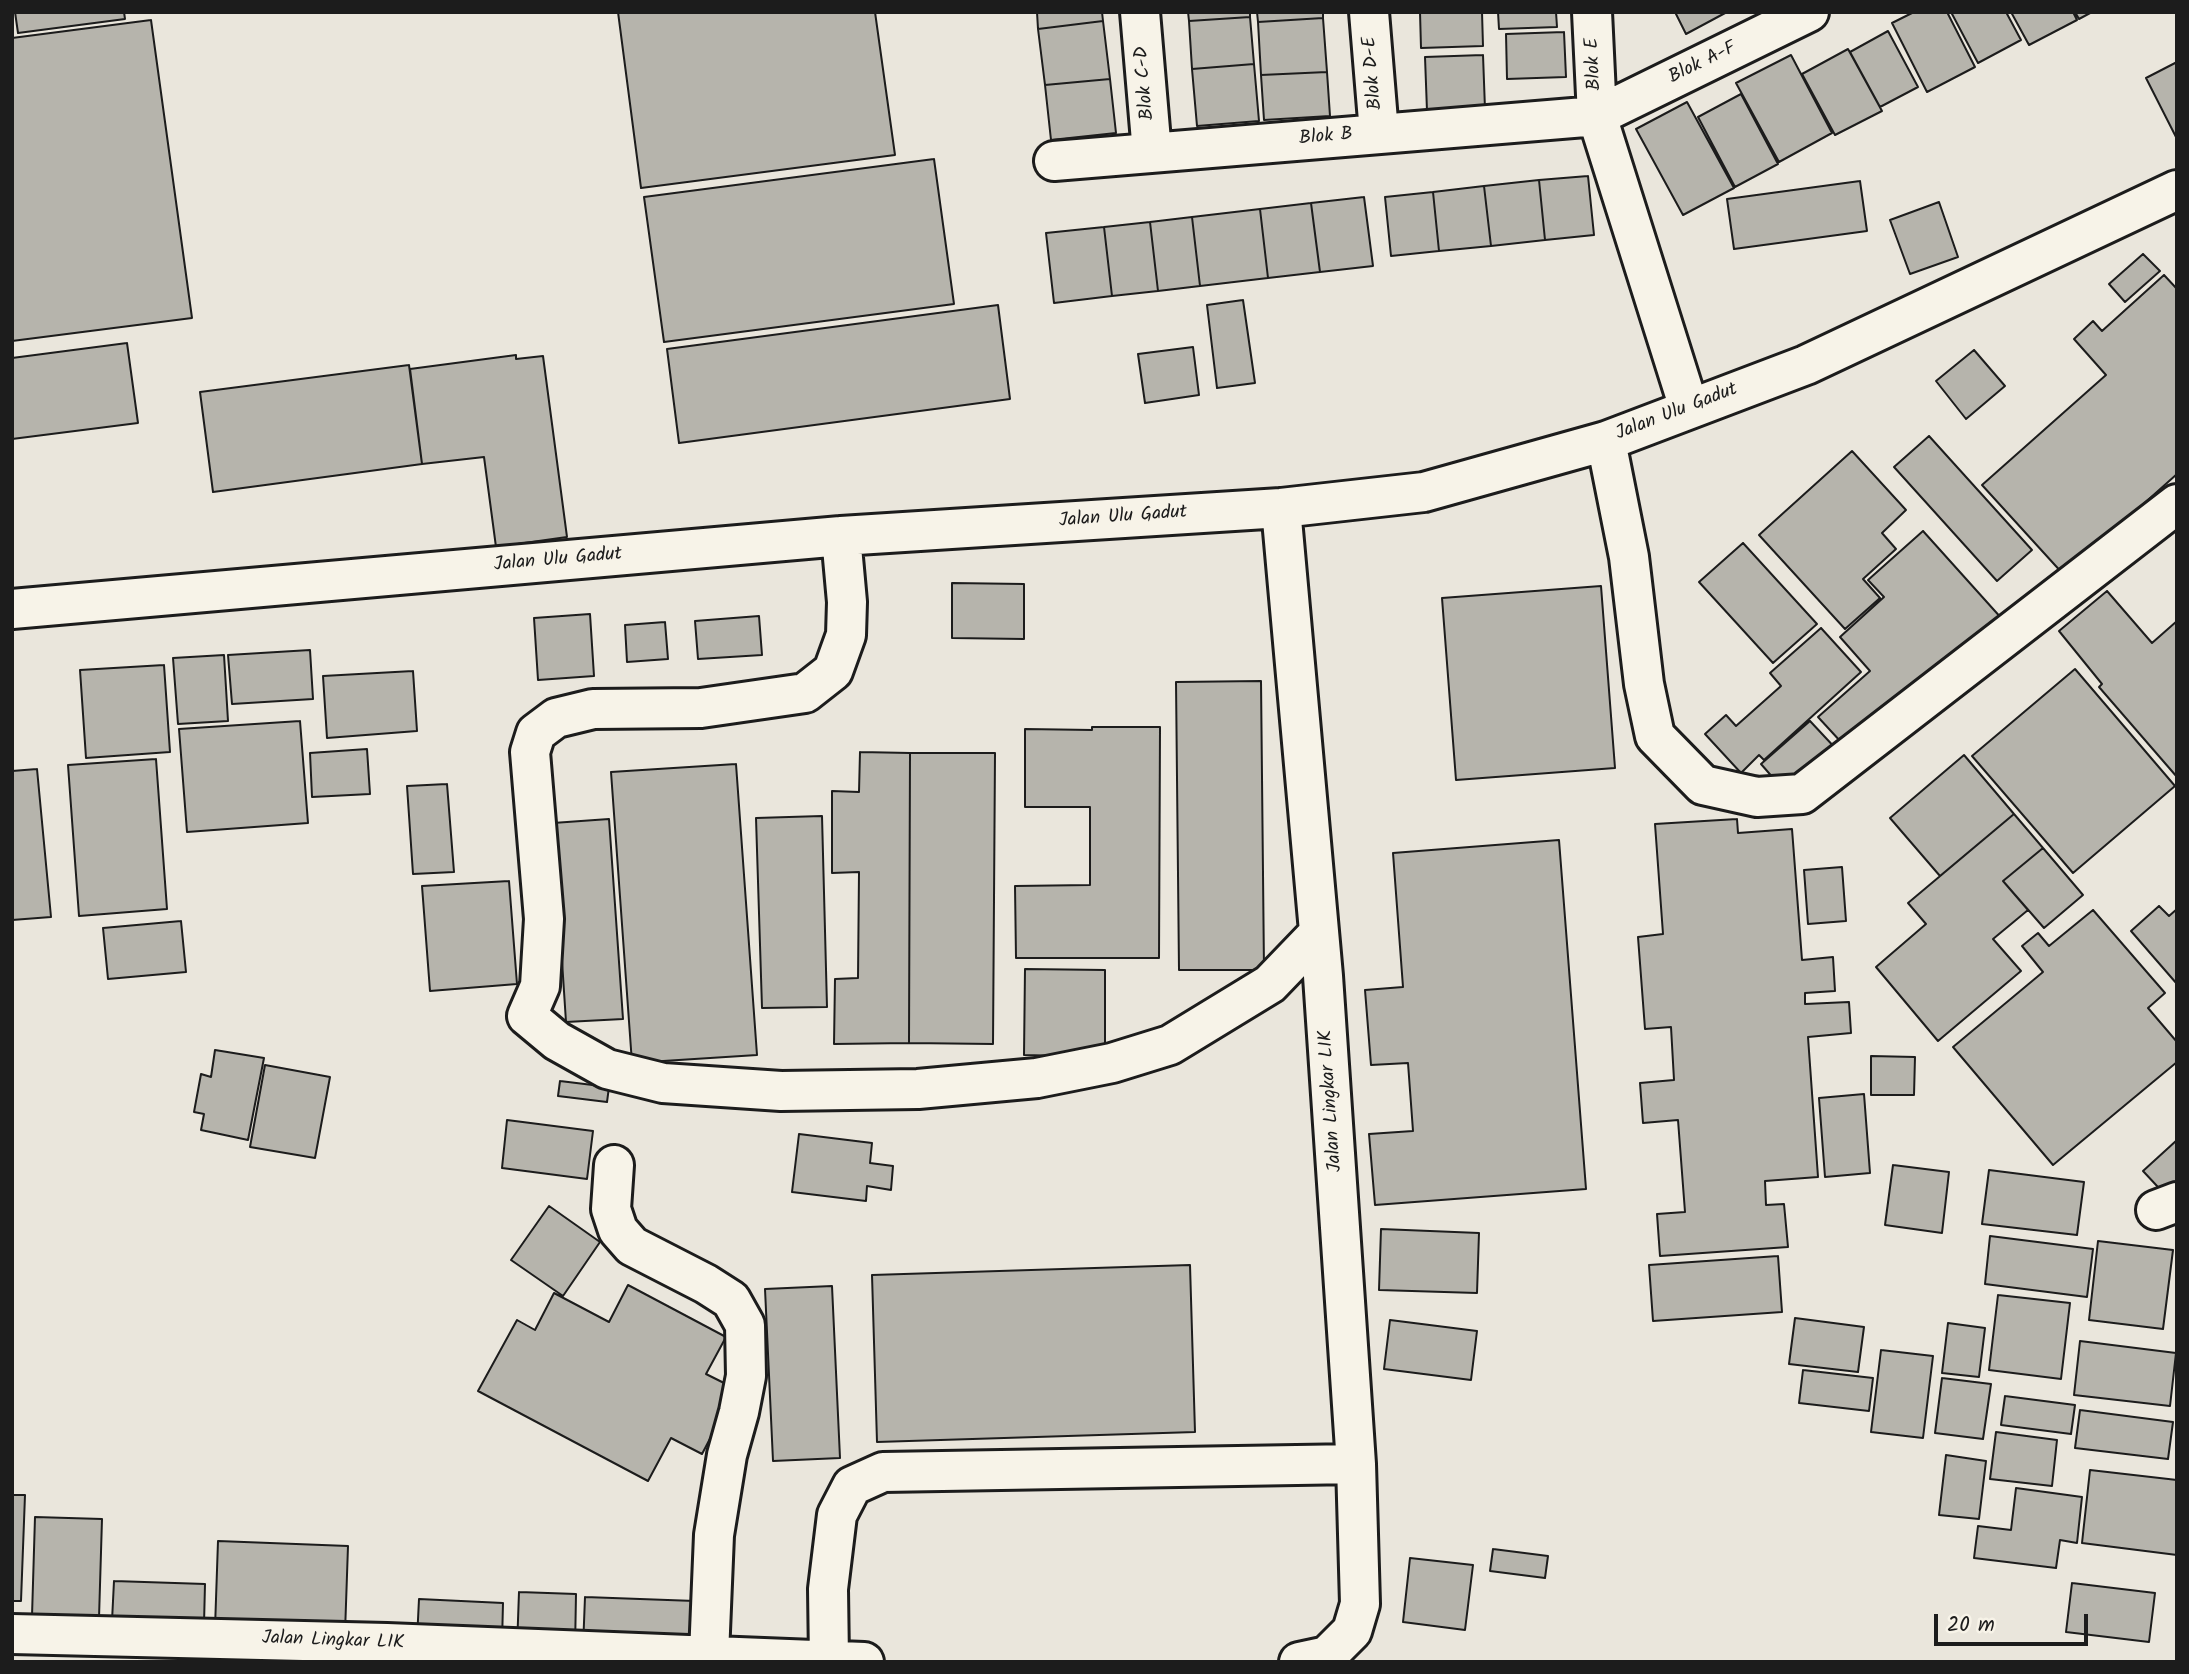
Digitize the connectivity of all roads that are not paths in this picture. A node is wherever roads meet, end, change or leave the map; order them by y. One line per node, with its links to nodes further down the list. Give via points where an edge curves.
1 (1140, 12): 7 (street, Blok C-D)
2 (1369, 12): 6 (street, Blok D-E)
3 (1592, 12): 5 (street, Blok E)
4 (1809, 12): 5 (street, Blok A-F)
5 (1597, 116): 6 (street, Blok B); 10 (street, Blok E)
6 (1379, 133): 7 (street, Blok B)
7 (1152, 153): 8 (street, Blok B)
8 (1054, 162)
9 (2177, 190): 10 (street, Jalan Ulu Gadut, via 1806,365)
10 (1689, 408): 11 (street, Jalan Ulu Gadut)
11 (1606, 441): 12 (street, via 1629,556 1655,736 1703,785 1757,797 1802,794); 13 (street, Jalan Ulu Gadut, via 1424,492)
12 (2177, 504)
13 (1281, 508): 14 (street, Jalan Ulu Gadut); 16 (street, Jalan Lingkar LIK)
14 (841, 536): 15 (street, Jalan Ulu Gadut); 16 (street, via 846,635 833,671 805,693 701,708 593,709 556,718 536,733 530,752 544,919 540,986 527,1016 557,1041 607,1069 663,1083 781,1091 918,1089 1037,1078 1112,1063 1170,1045 1270,985)
15 (12, 609)
16 (1319, 933): 18 (street, Jalan Lingkar LIK)
17 (614, 1165): 20 (street, via 611,1209 618,1230 632,1246 731,1300 745,1325 746,1376 714,1535)
18 (1356, 1464): 22 (street, via 883,1472 852,1486 837,1515 828,1589); 23 (street, Jalan Lingkar LIK, via 1358,1613 1352,1631 1327,1656)
19 (12, 1634): 21 (street, Jalan Lingkar LIK, via 387,1643)
20 (709, 1655): 21 (street, Jalan Lingkar LIK); 22 (street, Jalan Lingkar LIK)
21 (642, 1658)
22 (847, 1661)
23 (1299, 1662)

